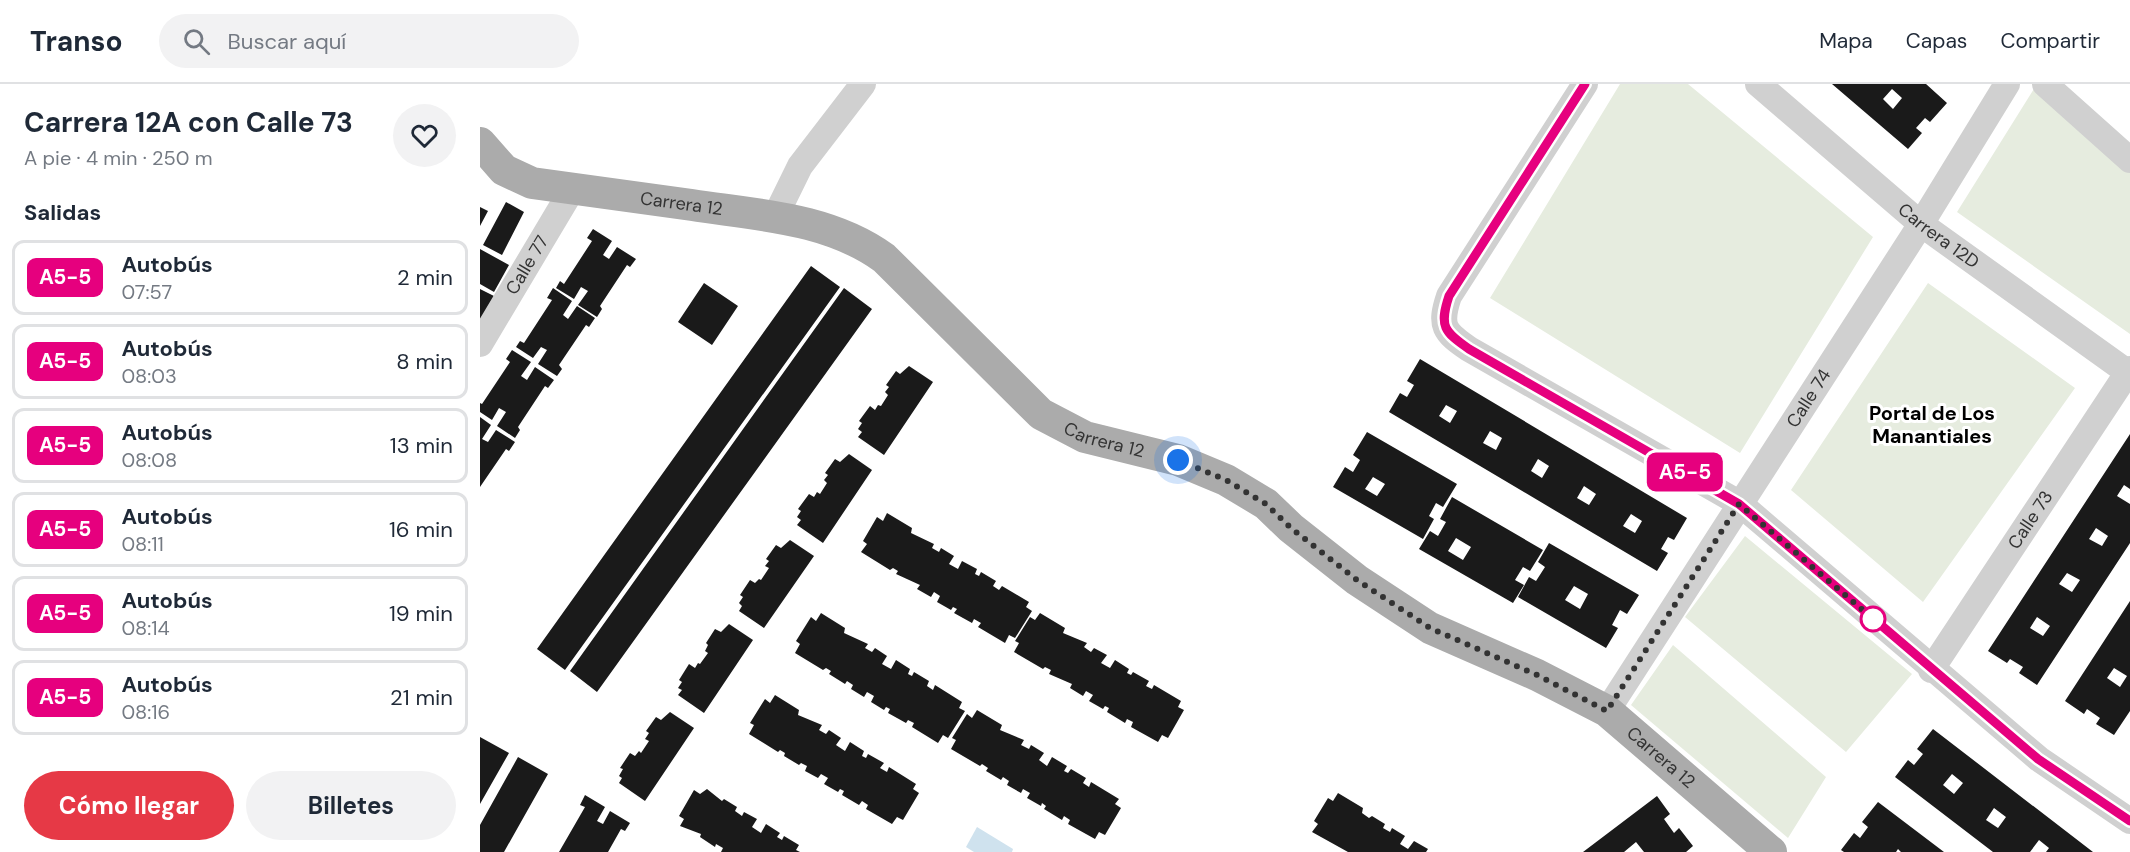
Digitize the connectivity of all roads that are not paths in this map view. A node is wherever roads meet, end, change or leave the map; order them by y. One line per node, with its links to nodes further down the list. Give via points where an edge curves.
1 (863, 84): 9 (street, via 801,166)
2 (1586, 84): 13 (street, via 1449,296 1443,326 1452,337)
3 (1758, 84): 10 (street, Carrera 12D)
4 (2007, 84): 10 (street, Calle 74)
5 (2045, 84): 7 (street)
6 (483, 154): 8 (main road, Carrera 12, via 516,178)
7 (2130, 160)
8 (573, 188): 9 (main road, Carrera 12); 11 (street, Calle 77)
9 (775, 217): 15 (main road, Carrera 12, via 861,241 1041,414 1085,437 1178,460 1226,480 1266,504 1357,580 1430,628)
10 (1921, 224): 12 (street, Carrera 12D); 13 (street, Calle 74)
11 (481, 339)
12 (2129, 372): 14 (street, Calle 73)
13 (1739, 504): 14 (street); 15 (street, Calle 74)
14 (1931, 670): 16 (street, via 2038,759)
15 (1607, 711): 17 (main road, Carrera 12)
16 (2130, 821)
17 (1771, 852)

